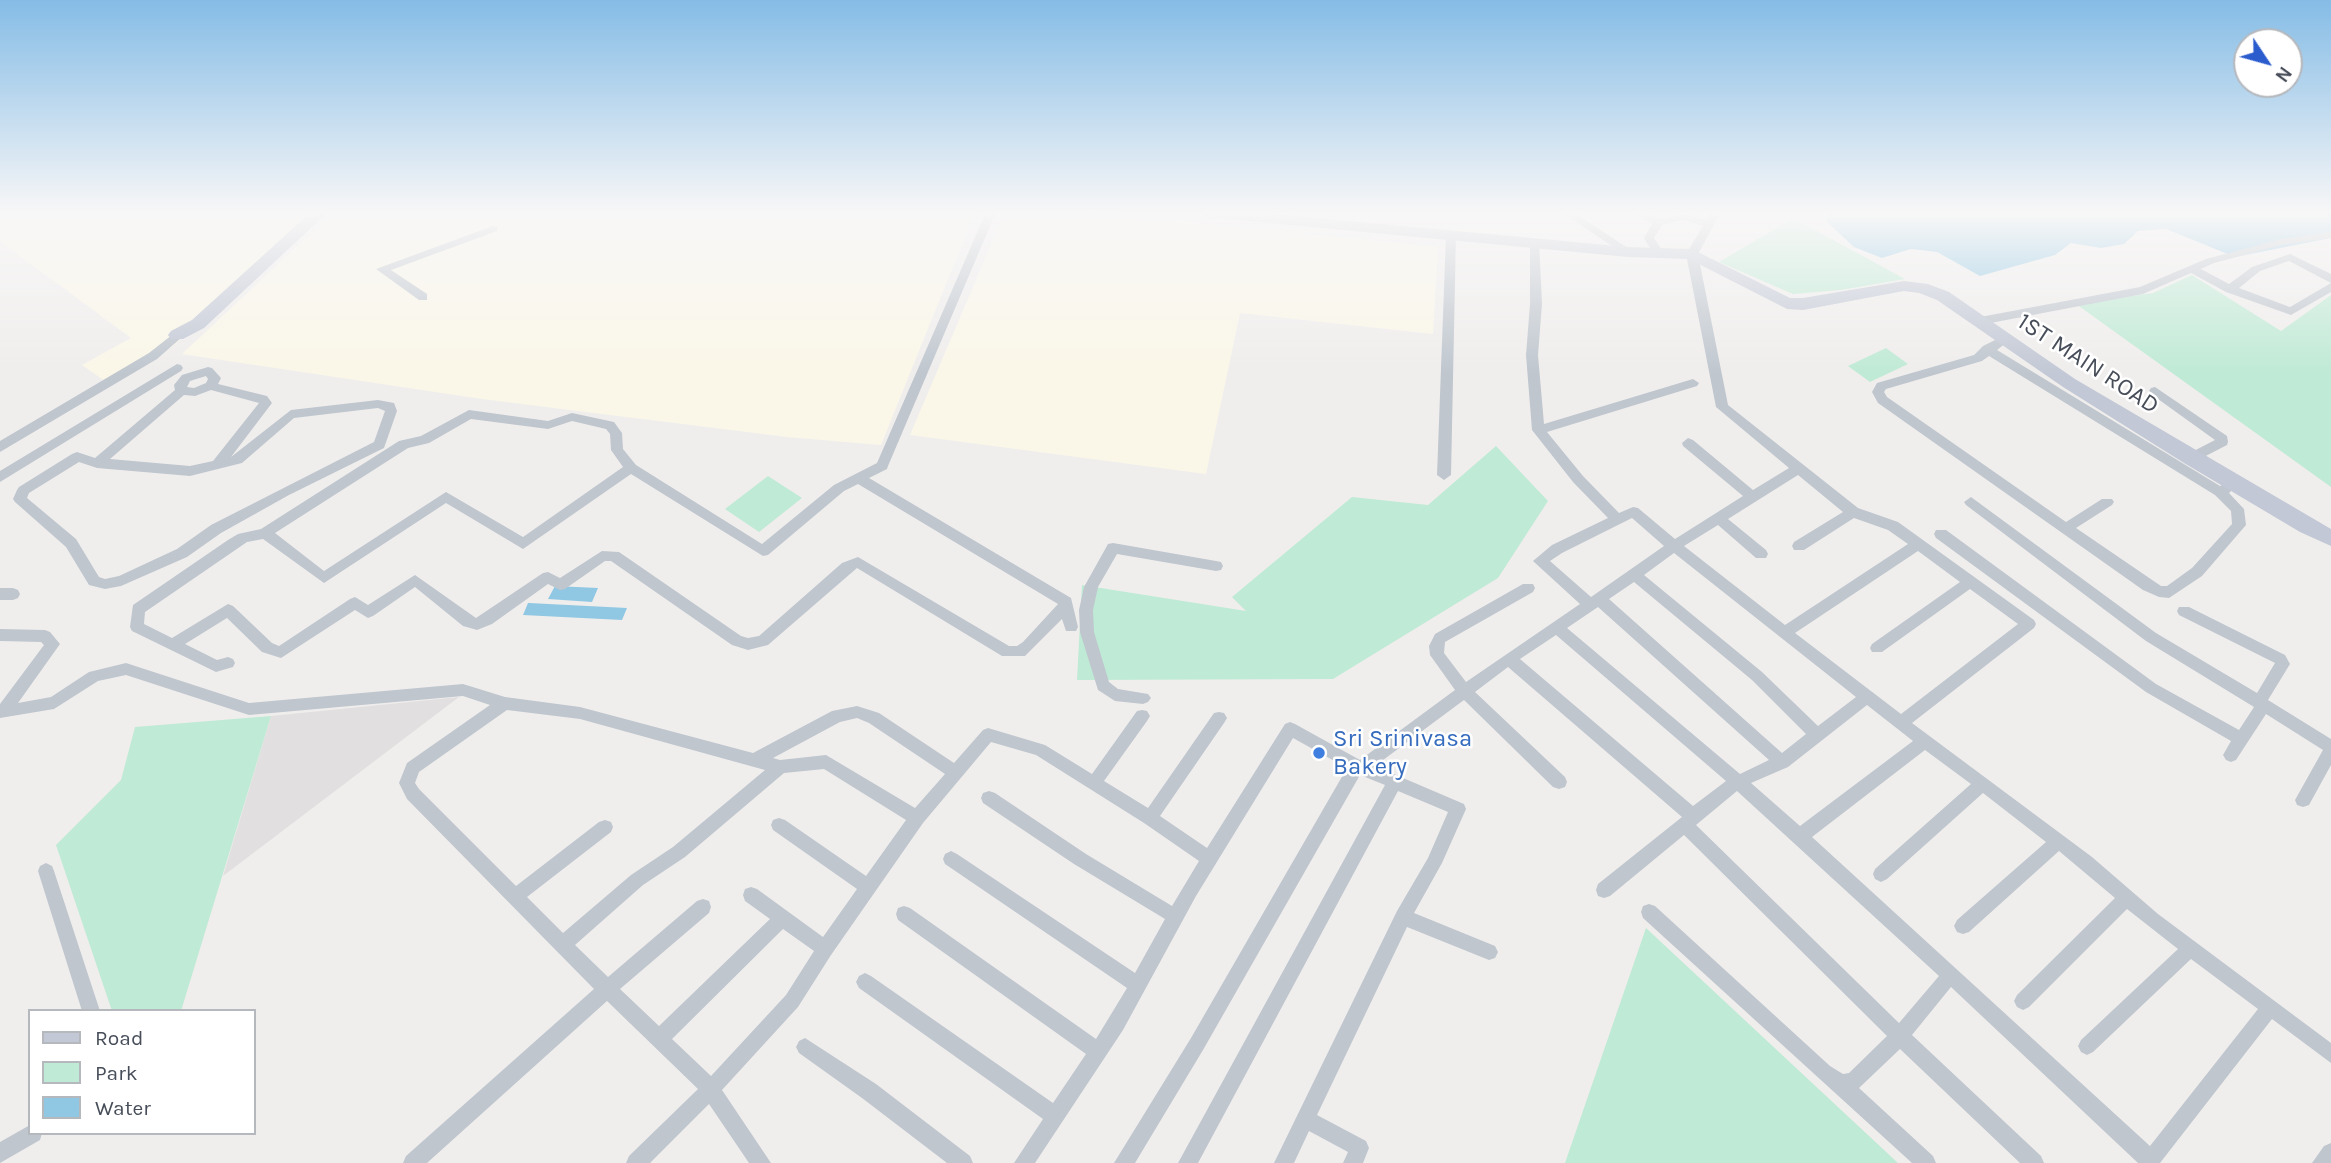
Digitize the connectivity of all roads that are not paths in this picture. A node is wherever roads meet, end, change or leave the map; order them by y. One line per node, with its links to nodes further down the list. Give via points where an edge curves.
1 (242, 266): 18 (street, via 182,320)
2 (261, 266): 18 (street, via 204,319)
3 (390, 266): 16 (street, via 382,269)
4 (968, 266): 38 (street, via 888,456 878,471)
5 (1450, 266): 36 (street)
6 (1535, 266): 28 (street, via 1532,355)
7 (1694, 266): 35 (street, via 1722,407)
8 (1716, 266): 17 (street, 1ST MAIN ROAD, via 1787,303 1905,286 1943,296)
9 (2198, 266): 12 (street)
10 (2264, 266): 15 (street)
11 (2307, 266): 13 (street)
12 (2192, 269): 15 (street); 17 (street, via 2143,290)
13 (2331, 279)
14 (2331, 288): 15 (street, via 2291,311)
15 (2230, 289)
16 (423, 298)
17 (1980, 321): 19 (street, 1ST MAIN ROAD)
18 (177, 335): 21 (street)
19 (2005, 339): 20 (street); 31 (street, 1ST MAIN ROAD)
20 (1987, 349): 39 (street); 46 (street, via 1971,361 1881,386 1878,393)
21 (153, 356): 22 (street); 30 (street)
22 (177, 368): 23 (street); 37 (street)
23 (191, 375): 25 (street, via 212,373 215,378); 26 (street, via 182,381)
24 (1693, 383): 28 (street)
25 (210, 386): 26 (street, via 195,393); 33 (street, via 266,403)
26 (181, 391): 32 (street)
27 (2155, 391): 31 (street, via 2222,439)
28 (1538, 430): 44 (street)
29 (1688, 443): 40 (street)
30 (0, 447)
31 (2191, 458): 39 (street, 1ST MAIN ROAD)
32 (97, 463): 33 (street, via 190,471); 33 (street, via 74,458 24,490 20,499 71,543 94,580 105,584 181,553 284,492 374,449 390,406 291,414 237,460)
33 (217, 465)
34 (631, 468): 38 (street, via 763,551 839,488); 47 (street, via 617,450 616,433 610,425 572,417 548,425 469,414 425,440 400,446); 47 (street, via 523,544 446,497 324,578)
35 (1798, 468): 40 (street); 43 (street)
36 (1444, 475)
37 (0, 477)
38 (860, 479): 59 (street)
39 (2226, 488): 46 (street, via 2239,525 2197,572 2169,592 2148,586); 49 (street, 1ST MAIN ROAD)
40 (1753, 497): 45 (street)
41 (1971, 502): 75 (street, via 2151,637)
42 (2107, 502): 46 (street)
43 (1853, 512): 50 (street, via 1893,526); 52 (street)
44 (1616, 518): 51 (street, via 1633,512); 58 (street, via 1540,561)
45 (1718, 519): 51 (street); 53 (street)
46 (2066, 528)
47 (265, 533): 67 (street, via 243,538 138,609 137,627)
48 (1941, 534): 81 (street, via 2151,688)
49 (2331, 538)
50 (1919, 543): 56 (street); 65 (street)
51 (1674, 546): 55 (street); 65 (street)
52 (1799, 546)
53 (1761, 554)
54 (1216, 566): 64 (street, via 1114,548 1091,587)
55 (1634, 575): 58 (street); 80 (street, via 1757,676)
56 (1970, 582): 68 (street); 79 (street, via 2029,624)
57 (1528, 588): 71 (street, via 1440,638 1437,655)
58 (1594, 602): 63 (street); 86 (street)
59 (1065, 606): 61 (street); 62 (street)
60 (2185, 611): 75 (street, via 2280,659 2283,664)
61 (1047, 627): 62 (street); 67 (street, via 1020,652 1007,652 858,562 769,636 748,645 614,556 602,556 560,585 548,577 477,624 468,622 415,580 368,612 355,603 281,652 267,648 228,610)
62 (1071, 627): 64 (street)
63 (1556, 627): 69 (street); 93 (street)
64 (1087, 632): 73 (street, via 1102,686 1115,695)
65 (1785, 632): 72 (street)
66 (0, 635): 76 (street, via 45,636 53,644)
67 (172, 645): 70 (street, via 216,666)
68 (1877, 648)
69 (1509, 659): 71 (street); 99 (street)
70 (228, 663)
71 (1465, 692): 87 (street); 91 (street)
72 (1868, 696): 79 (street); 80 (street)
73 (1143, 698)
74 (505, 703): 76 (street, via 463,690 249,709 126,669 94,676 54,702); 85 (street, via 580,713); 111 (street, via 413,768 407,783)
75 (2261, 704): 81 (street); 83 (street)
76 (2, 712)
77 (1142, 716): 92 (street)
78 (1219, 718): 98 (street)
79 (1901, 723): 82 (street)
80 (1817, 735): 86 (street)
81 (2241, 739): 84 (street)
82 (1925, 741): 94 (street); 102 (street)
83 (2331, 748): 96 (street)
84 (2231, 755)
85 (753, 761): 88 (street); 89 (street, via 837,716 857,712 874,718)
86 (1782, 762): 93 (street)
87 (1360, 766): 90 (street); 105 (street, via 1290,729); 150 (street)
88 (780, 767): 97 (street, via 826,762); 120 (street)
89 (954, 772): 92 (street, via 988,735 1040,750); 97 (street)
90 (1395, 781): 116 (street, via 1458,809); 151 (street)
91 (1559, 782)
92 (1094, 783): 98 (street)
93 (1737, 783): 99 (street); 102 (street)
94 (1982, 784): 103 (street); 107 (street)
95 (989, 798): 118 (street)
96 (2303, 800)
97 (917, 818): 108 (street)
98 (1150, 818): 105 (street)
99 (1689, 820): 109 (street); 131 (street)
100 (779, 825): 108 (street)
101 (605, 827): 111 (street)
102 (1800, 836): 124 (street)
103 (2059, 841): 112 (street); 119 (street)
104 (951, 859): 126 (street)
105 (1209, 859): 118 (street)
106 (46, 871): 130 (street)
107 (1881, 874)
108 (869, 887): 121 (street)
109 (1604, 890)
110 (751, 895): 117 (street)
111 (515, 896): 120 (street)
112 (2127, 898): 122 (street); 128 (street)
113 (704, 907): 127 (street)
114 (1649, 912): 137 (street)
115 (904, 914): 135 (street)
116 (1403, 917): 123 (street); 140 (street)
117 (782, 918): 121 (street); 132 (street)
118 (1176, 918): 126 (street)
119 (1963, 926)
120 (563, 944): 127 (street)
121 (825, 948): 138 (street, via 792,1001)
122 (2192, 948): 129 (street); 133 (street)
123 (1489, 952)
124 (1951, 974): 131 (street); 144 (street)
125 (866, 982): 139 (street)
126 (1139, 986): 135 (street)
127 (607, 989): 132 (street); 145 (street)
128 (2023, 1001)
129 (2271, 1007): 136 (street); 144 (street)
130 (90, 1009)
131 (1900, 1036): 137 (street, via 1854,1082); 155 (street)
132 (659, 1039): 138 (street)
133 (2087, 1046)
134 (805, 1047): 148 (street)
135 (1099, 1052): 139 (street)
136 (2331, 1054)
137 (1841, 1084): 154 (street)
138 (711, 1089): 146 (street); 147 (street)
139 (1055, 1116): 149 (street)
140 (1307, 1120): 152 (street); 153 (street, via 1359,1148)
141 (30, 1135): 142 (street)
142 (0, 1153)
143 (2331, 1153): 156 (street)
144 (2149, 1161)
145 (413, 1163)
146 (636, 1163)
147 (761, 1163)
148 (963, 1163)
149 (1024, 1163)
150 (1124, 1163)
151 (1188, 1163)
152 (1284, 1163)
153 (1353, 1163)
154 (1926, 1163)
155 (2034, 1163)
156 (2322, 1163)

